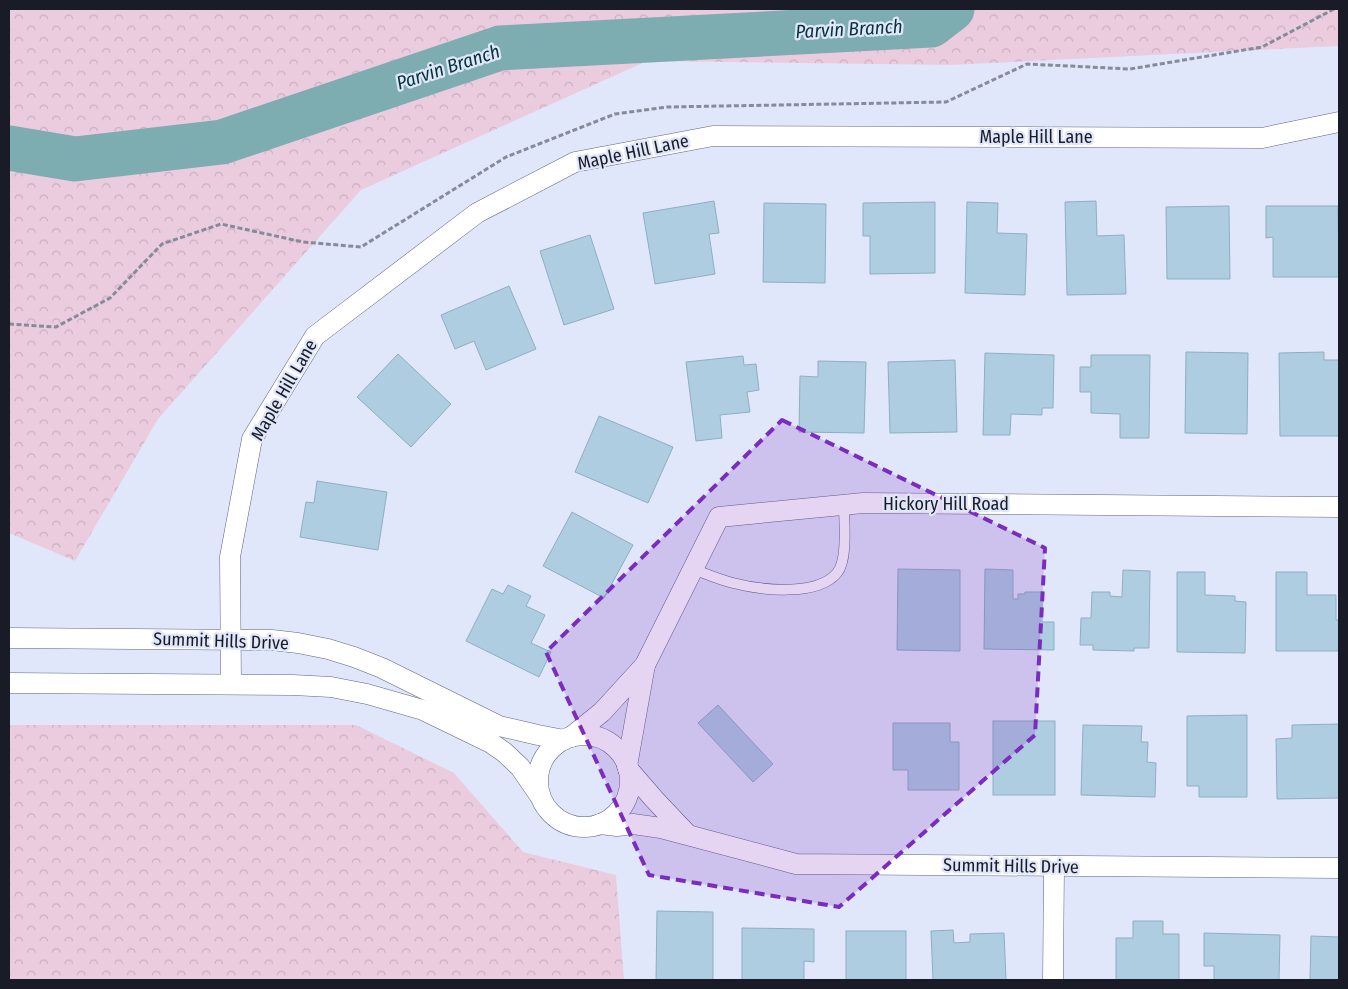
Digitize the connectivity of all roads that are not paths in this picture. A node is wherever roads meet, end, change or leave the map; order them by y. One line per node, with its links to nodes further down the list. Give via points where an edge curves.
1 (1339, 122): 6 (street, Maple Hill Lane, via 1262,138 713,136 575,162 477,213 315,336 252,439 230,557)
2 (844, 505): 3 (street, Hickory Hill Road); 4 (street, Hickory Hill Road, via 719,517); 4 (lane, via 844,552 837,573 817,587 789,590 756,588)
3 (1339, 507)
4 (693, 569): 7 (street, Hickory Hill Road)
5 (9, 638): 6 (street, Summit Hills Drive)
6 (230, 640): 9 (street, Maple Hill Lane); 10 (street, Summit Hills Drive, via 272,640 328,649 382,668 499,726)
7 (645, 665): 10 (street, Hickory Hill Road, via 602,712); 11 (street, Hickory Hill Road)
8 (9, 683): 9 (street)
9 (231, 683): 12 (street, via 332,687 378,696 423,710 504,752 520,767)
10 (568, 738): 11 (street, via 586,735 605,740 615,747); 12 (street, via 551,748 540,765)
11 (628, 767): 13 (street, via 630,788 624,804 614,816); 14 (street, Summit Hills Drive)
12 (540, 796): 13 (street, via 548,810 562,822 581,827)
13 (600, 824): 14 (street, Summit Hills Drive, via 633,824)
14 (688, 834): 15 (street, Summit Hills Drive, via 796,864)
15 (1054, 866): 16 (street, Summit Hills Drive); 17 (street)
16 (1339, 868)
17 (1053, 980)

